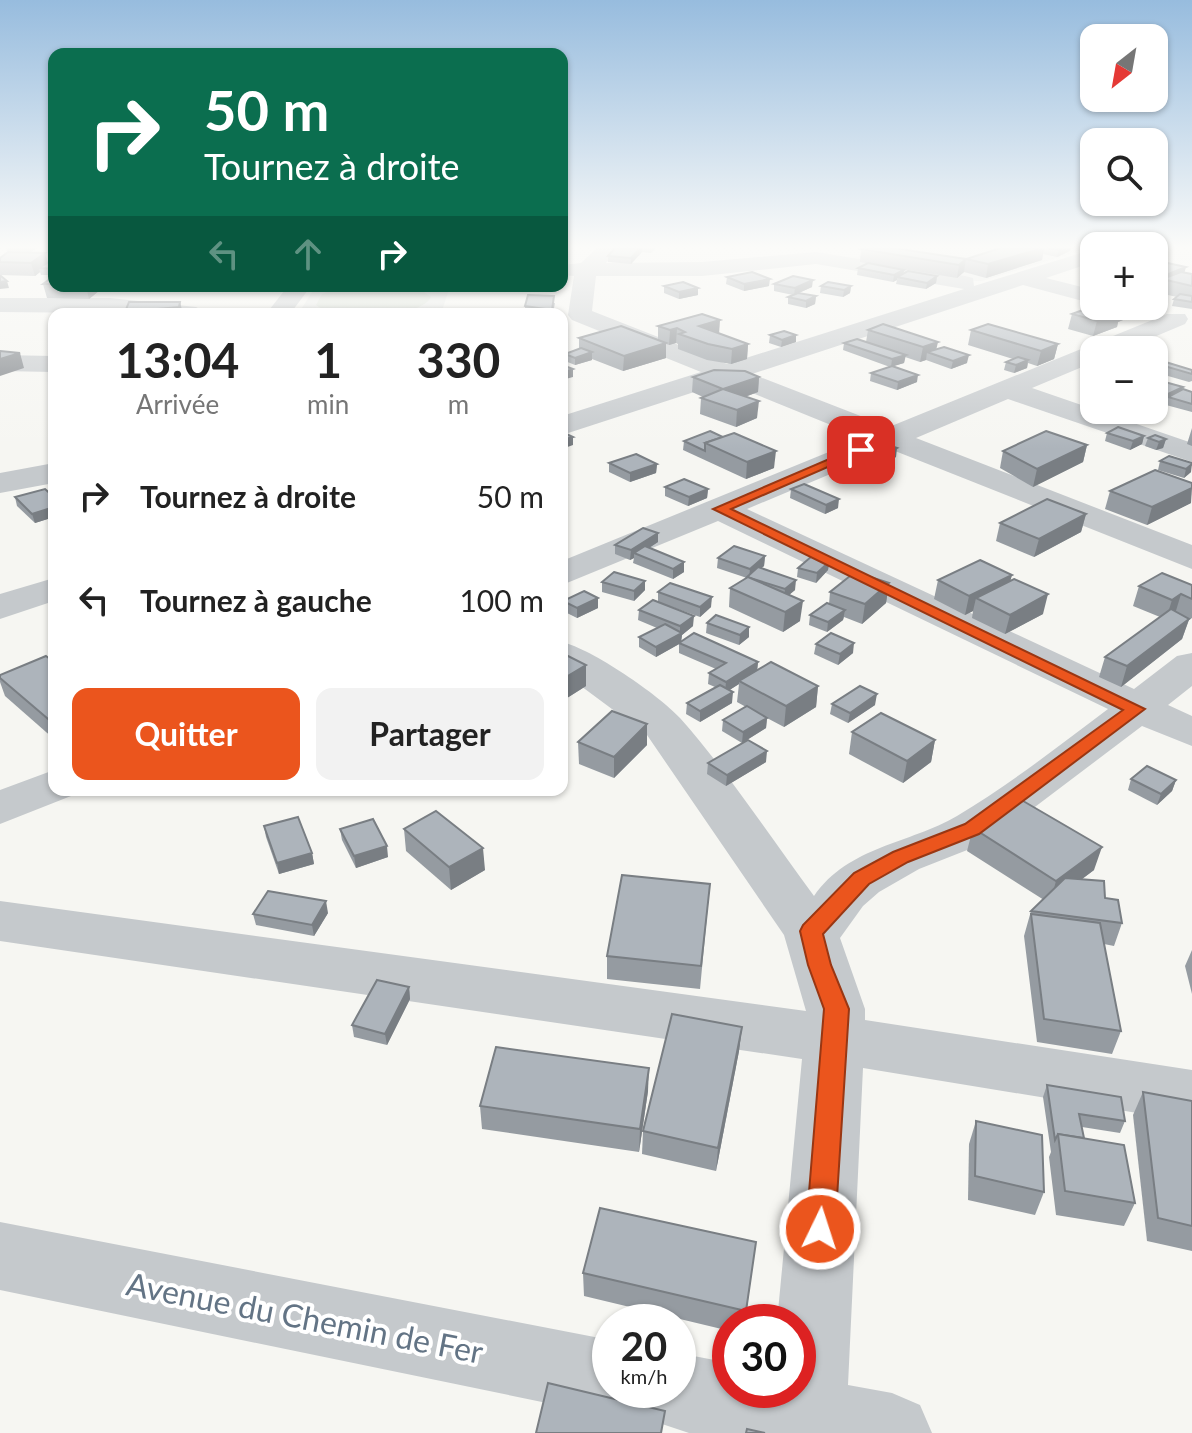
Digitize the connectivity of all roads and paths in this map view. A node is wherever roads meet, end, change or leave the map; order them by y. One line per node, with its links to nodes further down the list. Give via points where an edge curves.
1 (580, 315): 8 (street)
2 (908, 315): 8 (street)
3 (1184, 321): 4 (street)
4 (1142, 336)
5 (1080, 359): 9 (street)
6 (0, 363): 7 (street)
7 (48, 364)
8 (726, 373): 10 (street); 11 (street)
9 (1007, 389): 11 (street); 12 (street)
10 (568, 424)
11 (889, 438): 15 (street); 16 (street)
12 (1192, 453)
13 (48, 474): 14 (street)
14 (0, 483)
15 (720, 509): 17 (street); 22 (street)
16 (1192, 558)
17 (568, 572)
18 (48, 591): 19 (street)
19 (0, 607)
20 (568, 658): 27 (street, via 663,726)
21 (1192, 665): 22 (street)
22 (1136, 709): 23 (street); 27 (street, via 972,829 861,879)
23 (1192, 733)
24 (48, 788): 25 (street)
25 (0, 808)
26 (0, 921): 28 (street)
27 (811, 931): 28 (street, via 836,1009)
28 (833, 1039): 29 (street); 33 (street)
29 (1192, 1096)
30 (0, 1256): 31 (street, Avenue du Chemin de Fer)
31 (592, 1374)
32 (696, 1396): 33 (street)
33 (807, 1418): 34 (street)
34 (892, 1433)

